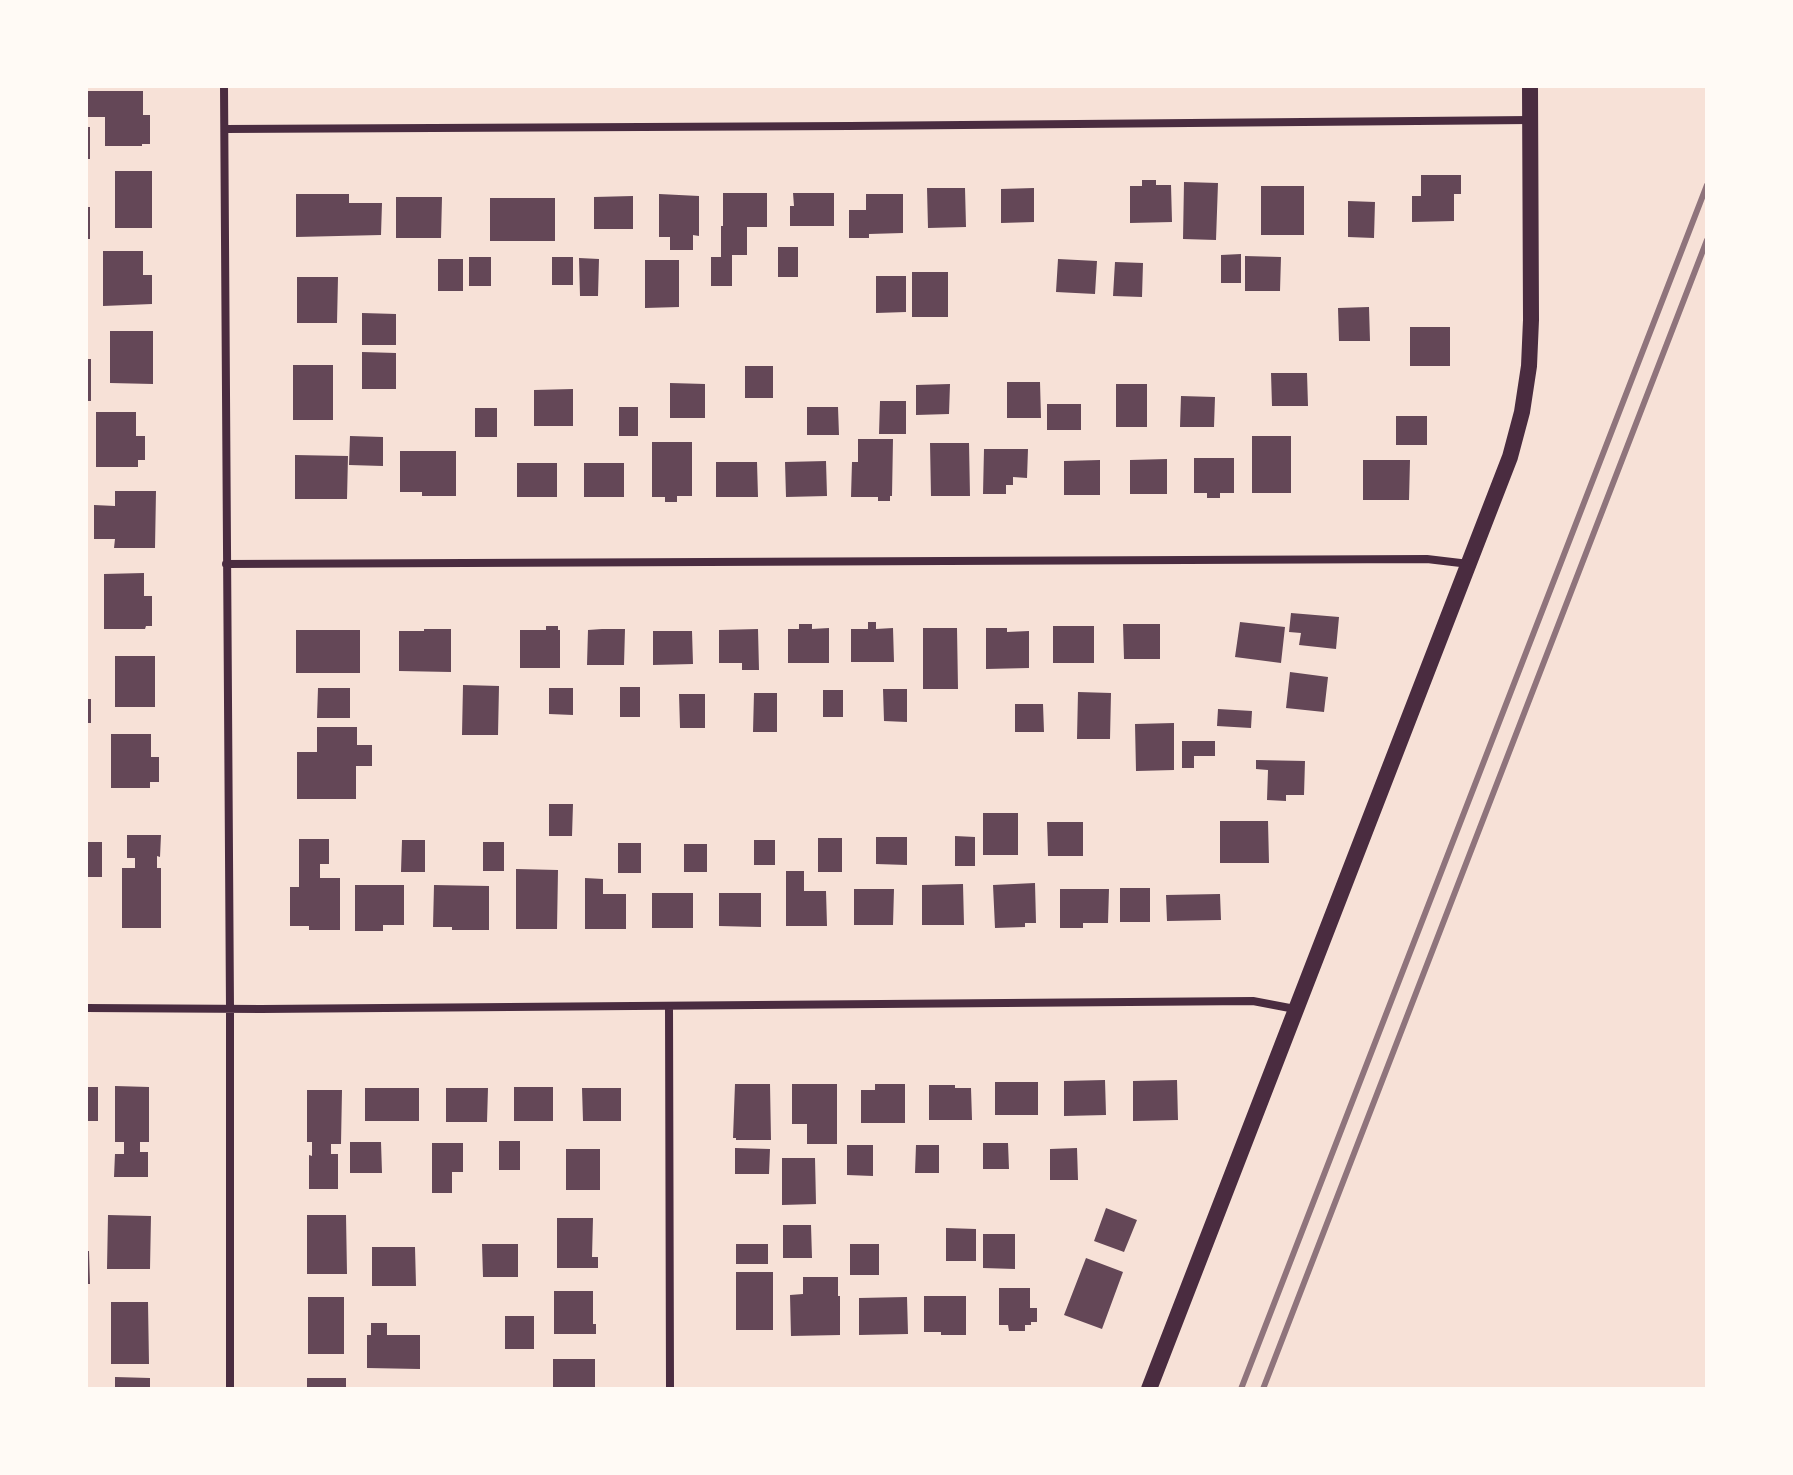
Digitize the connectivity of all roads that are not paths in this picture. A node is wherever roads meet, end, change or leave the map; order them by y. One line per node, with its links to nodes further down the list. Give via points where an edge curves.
1 (224, 86): 4 (street)
2 (1530, 86): 3 (main road)
3 (1530, 120): 4 (street); 6 (main road, via 1529,366 1510,457)
4 (225, 129): 5 (street)
5 (226, 564): 6 (street, via 1427,559); 9 (street)
6 (1470, 564): 10 (main road)
7 (669, 1006): 9 (street); 10 (street, via 1253,1001); 12 (street)
8 (86, 1008): 9 (street)
9 (230, 1009): 11 (street)
10 (1295, 1009): 13 (main road)
11 (230, 1389)
12 (670, 1389)
13 (1149, 1389)

